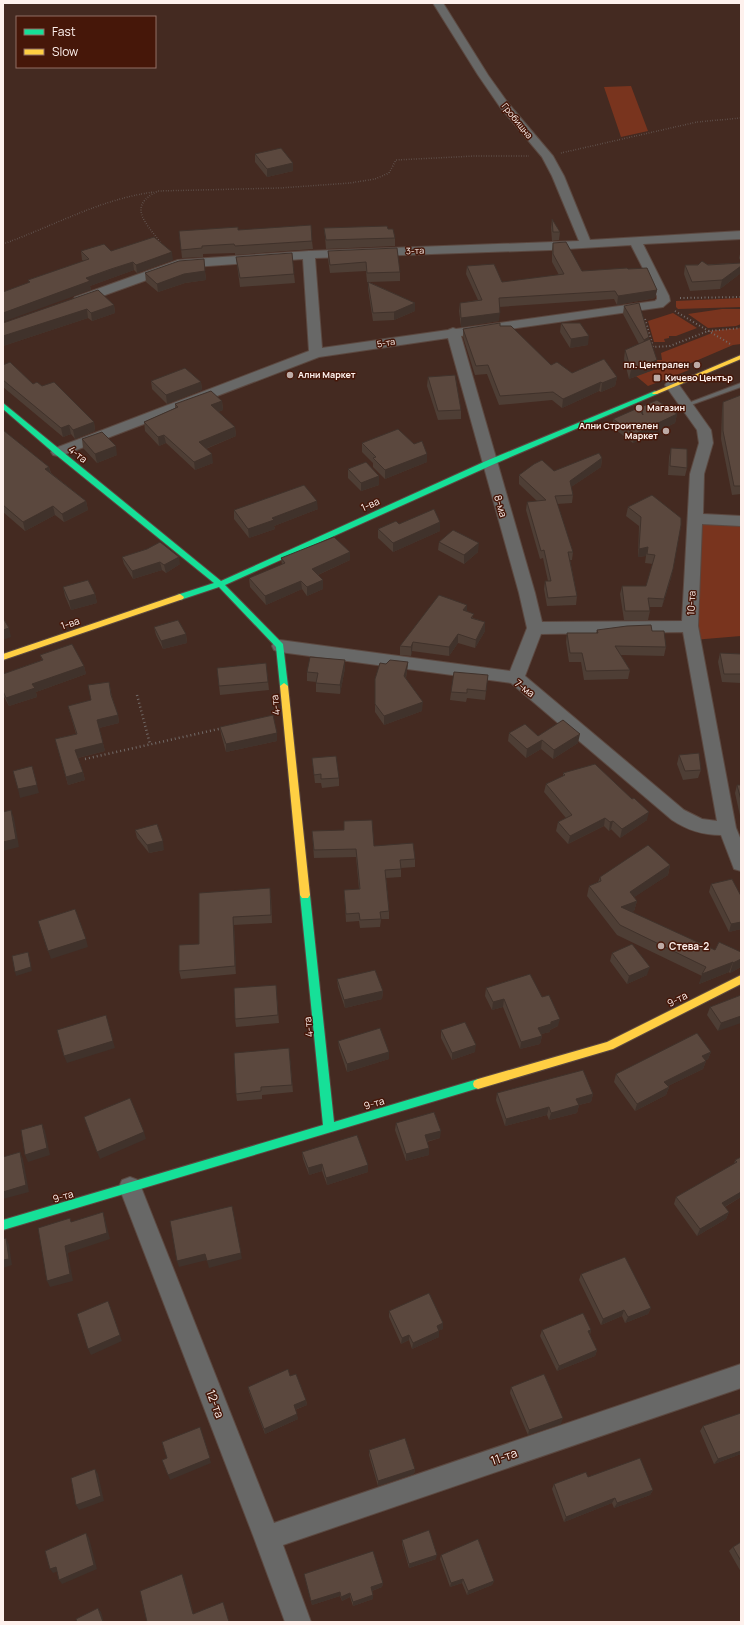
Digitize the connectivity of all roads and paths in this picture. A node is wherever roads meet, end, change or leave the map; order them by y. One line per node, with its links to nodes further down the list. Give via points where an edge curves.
1 (438, 3): 3 (street, Гробищна, via 504,105)
2 (741, 118): 3 (path, via 697,122)
3 (547, 156): 4 (path, via 406,158 396,160 389,173 383,176 338,184); 8 (street, Гробищна)
4 (158, 191): 7 (path, via 112,199); 10 (path, via 143,200 140,210 142,218)
5 (741, 235): 6 (street, 3-та)
6 (635, 241): 8 (street, 3-та); 12 (street)
7 (3, 244)
8 (586, 244): 9 (street, 3-та)
9 (309, 256): 10 (street, 3-та); 19 (street)
10 (178, 264): 13 (street, 3-та)
11 (741, 297): 12 (path)
12 (662, 300): 14 (street, 5-та); 16 (path)
13 (69, 304)
14 (642, 306): 16 (path, via 653,346 670,346); 17 (street, 5-та)
15 (741, 328): 16 (path)
16 (708, 330): 18 (path)
17 (453, 332): 19 (street, 5-та); 26 (street, 8-ма)
18 (737, 348)
19 (316, 353): 25 (street, 5-та)
20 (741, 357): 21 (street, 1-ва)
21 (672, 385): 24 (street, 10-та); 26 (street, 1-ва)
22 (741, 385): 24 (lane)
23 (3, 405): 25 (street, 4-та)
24 (686, 405): 27 (street, 10-та, via 704,430 706,443 697,474)
25 (58, 452): 29 (street, 4-та)
26 (489, 463): 29 (street, 1-ва); 31 (street, 8-ма)
27 (695, 519): 28 (street); 30 (street, 10-та)
28 (741, 521)
29 (220, 584): 32 (street, 4-та); 33 (street, 1-ва)
30 (690, 626): 31 (street); 39 (street, 10-та)
31 (535, 628): 34 (street)
32 (280, 646): 34 (street, 7-ма); 42 (street, 4-та)
33 (3, 657)
34 (516, 678): 39 (street, 7-ма, via 678,815 694,826)
35 (137, 695): 37 (path)
36 (226, 728): 37 (path)
37 (150, 744): 38 (path)
38 (85, 759)
39 (726, 828): 40 (street, 10-та)
40 (741, 864)
41 (741, 979): 42 (street, 9-та, via 609,1046)
42 (329, 1127): 43 (street, 9-та)
43 (130, 1187): 44 (street, 9-та); 46 (street, 12-та)
44 (3, 1225)
45 (741, 1376): 46 (street, 11-та)
46 (267, 1538): 47 (street, 12-та)
47 (298, 1622)

